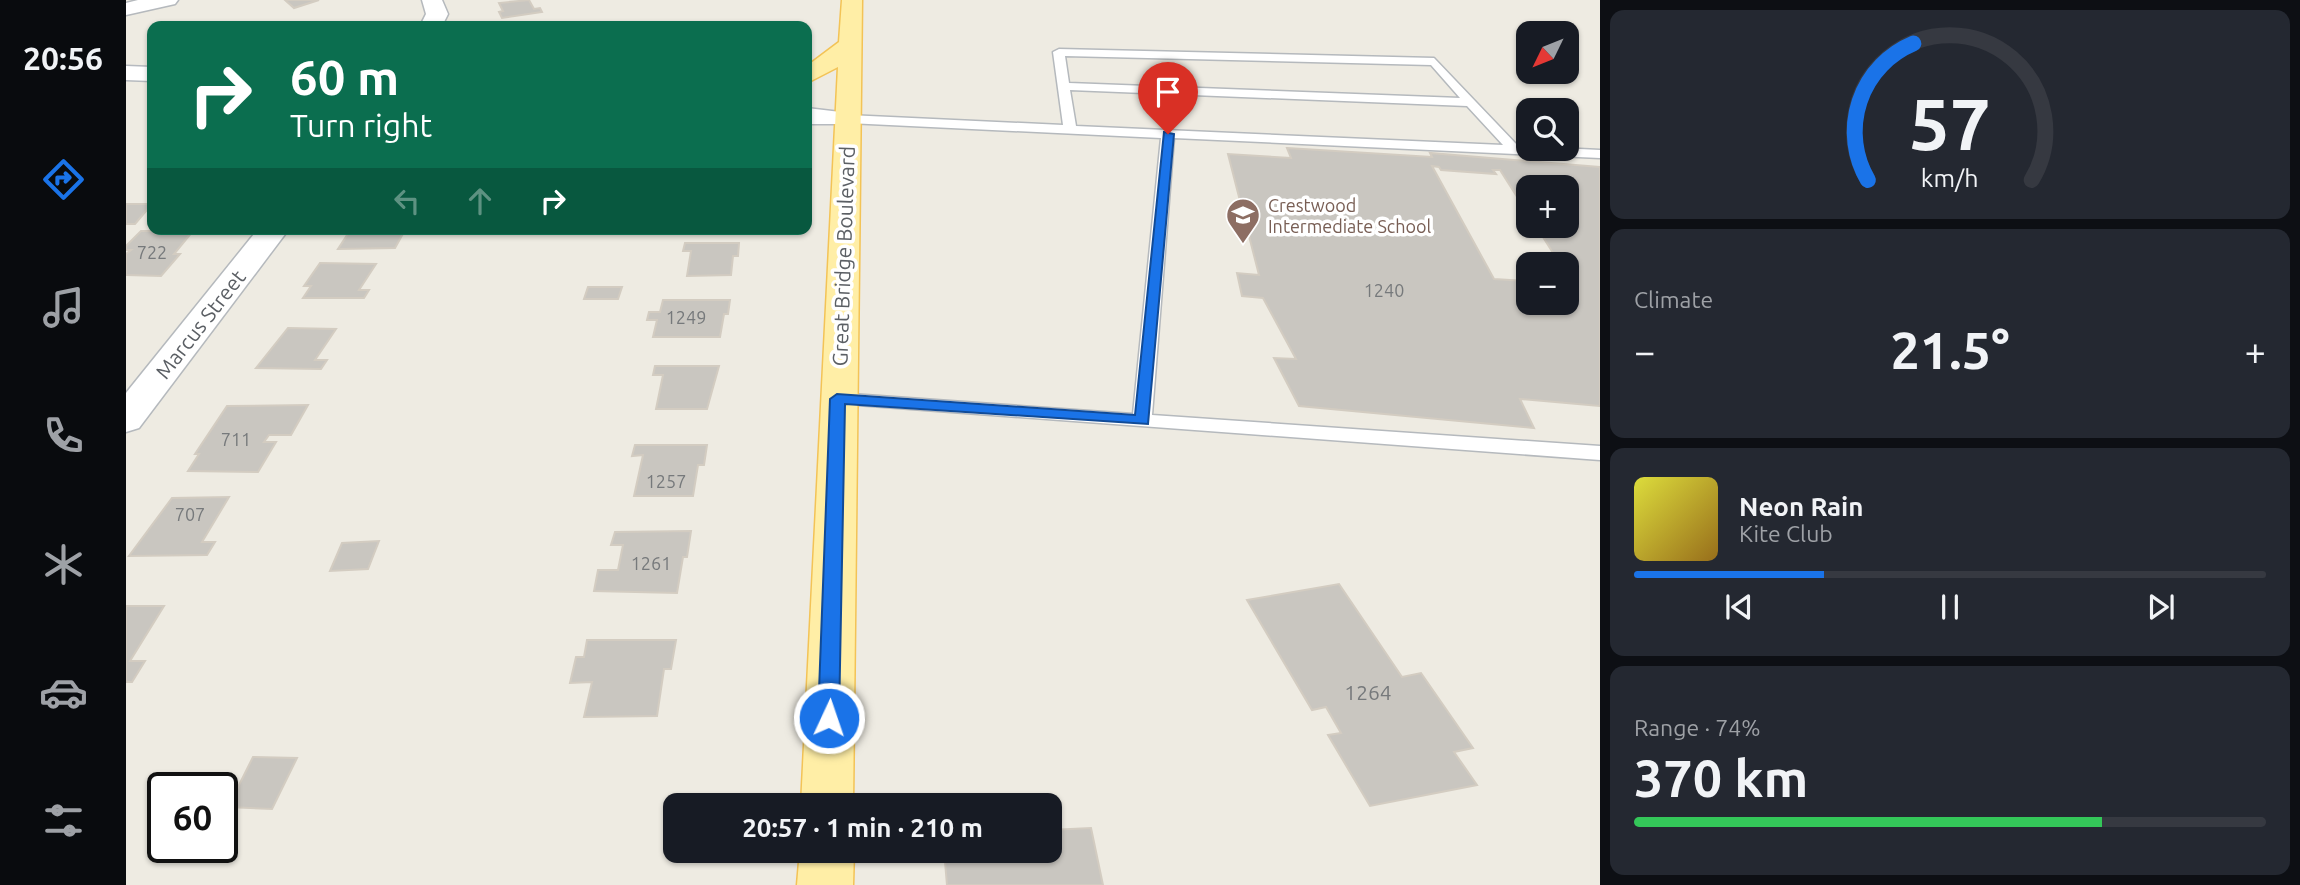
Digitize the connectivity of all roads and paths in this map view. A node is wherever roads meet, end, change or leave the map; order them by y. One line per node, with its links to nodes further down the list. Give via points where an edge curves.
1 (168, 0): 4 (street)
2 (432, 0): 5 (street, via 437,14)
3 (852, 0): 6 (main road, Great Bridge Boulevard)
4 (126, 9)
5 (434, 21)
6 (850, 44): 8 (main road); 13 (main road, Great Bridge Boulevard)
7 (126, 73): 9 (street)
8 (812, 73)
9 (147, 74)
10 (1065, 86): 11 (lane); 11 (lane, via 1059,51 1434,62); 14 (lane)
11 (1471, 102): 16 (lane)
12 (812, 116): 13 (street)
13 (848, 119): 14 (lane); 19 (main road, Great Bridge Boulevard)
14 (1070, 130): 15 (lane)
15 (1168, 134): 16 (lane); 21 (lane)
16 (1514, 150): 17 (lane)
17 (1600, 154)
18 (269, 235): 20 (street, Marcus Street)
19 (837, 399): 21 (lane); 23 (main road, Great Bridge Boulevard)
20 (126, 419)
21 (1142, 421): 22 (lane)
22 (1600, 453)
23 (827, 793)
24 (826, 863): 25 (main road)
25 (825, 885)

